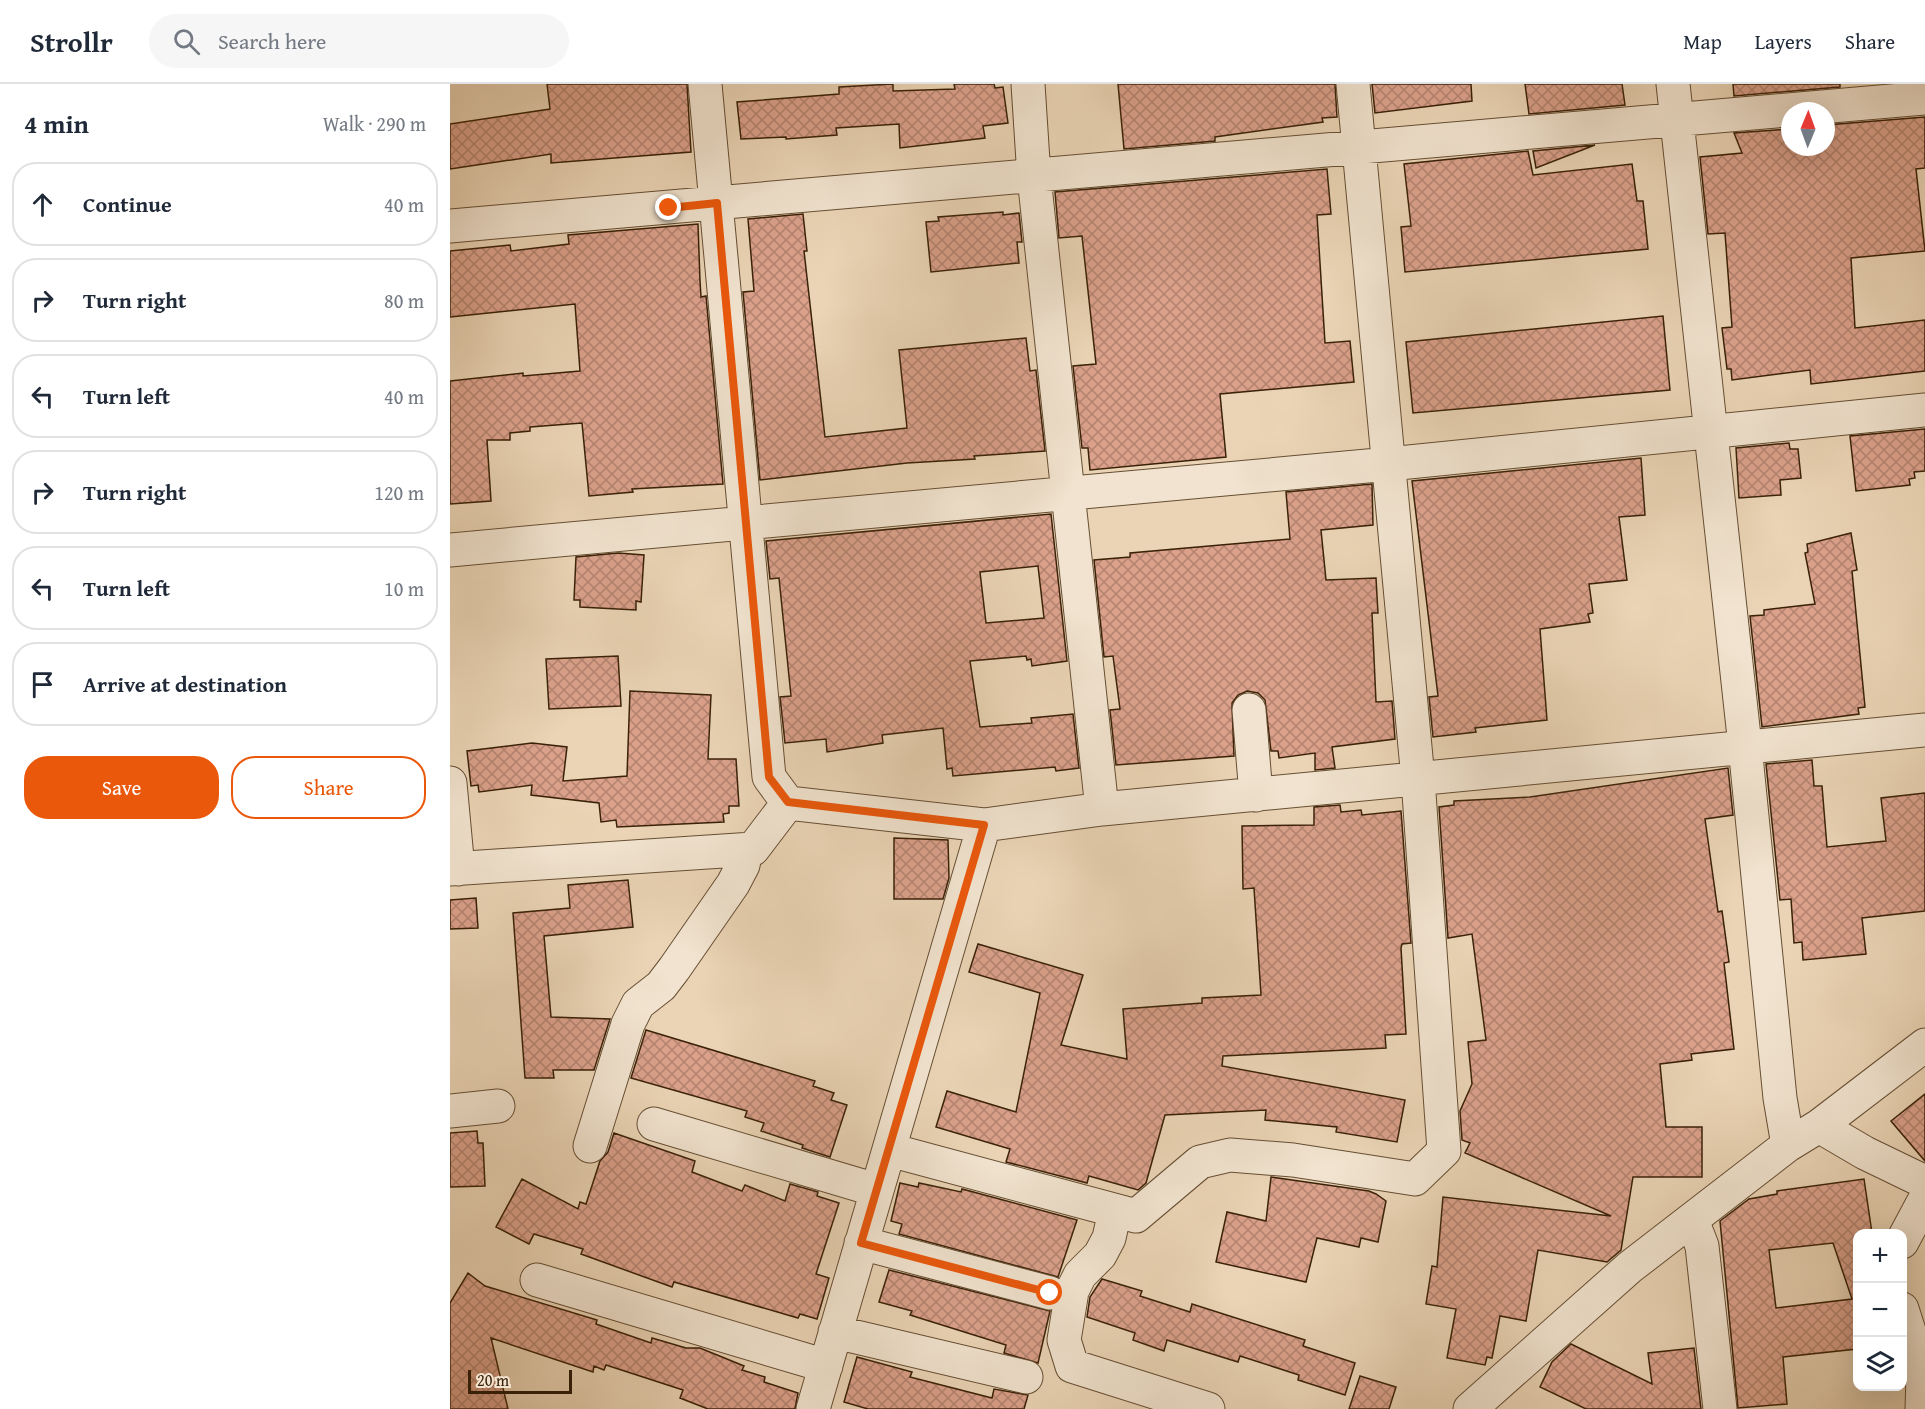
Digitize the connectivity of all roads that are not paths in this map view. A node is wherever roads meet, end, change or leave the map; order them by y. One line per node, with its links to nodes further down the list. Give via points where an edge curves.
1 (711, 84): 9 (street)
2 (1028, 84): 8 (street)
3 (1353, 84): 7 (street)
4 (1673, 84): 6 (street)
5 (1925, 98): 6 (street)
6 (1678, 119): 7 (street); 12 (street)
7 (1360, 148): 8 (street); 13 (street)
8 (1034, 177): 9 (street); 14 (street)
9 (717, 203): 10 (street); 15 (street)
10 (450, 226)
11 (1925, 410): 12 (street)
12 (1712, 430): 13 (street); 19 (street)
13 (1389, 464): 14 (street); 20 (street)
14 (1068, 492): 15 (street); 24 (street)
15 (746, 522): 16 (street); 23 (street, via 769,777)
16 (450, 550)
17 (1249, 710): 22 (street)
18 (1925, 730): 19 (street)
19 (1746, 746): 20 (street); 33 (street, via 1780,1098)
20 (1418, 779): 22 (street); 39 (street, via 1444,1151 1415,1179 1293,1160 1230,1155 1200,1162 1136,1216)
21 (450, 783): 27 (street)
22 (1256, 795): 24 (street)
23 (788, 802): 25 (street); 26 (street, via 753,849)
24 (1102, 809): 25 (street)
25 (984, 825): 35 (street)
26 (746, 850): 27 (street); 34 (street, via 733,884 674,969 661,986 638,1004 628,1024)
27 (454, 869)
28 (1925, 1044): 32 (street)
29 (498, 1106): 30 (street)
30 (450, 1111)
31 (654, 1124): 37 (street)
32 (1820, 1126): 33 (street); 36 (street, via 1864,1153)
33 (1788, 1145): 40 (street)
34 (590, 1146)
35 (890, 1150): 37 (street); 39 (street)
36 (1925, 1182)
37 (876, 1190): 42 (street)
38 (1925, 1199): 41 (street)
39 (1115, 1210): 50 (street, via 1109,1238 1100,1255 1080,1275 1072,1291 1064,1340 1072,1366)
40 (1692, 1220): 51 (street, via 1630,1268); 52 (street, via 1702,1246)
41 (1907, 1233)
42 (861, 1243): 44 (street); 46 (street)
43 (537, 1280): 47 (street)
44 (1050, 1293)
45 (1907, 1325): 53 (street, via 1923,1375)
46 (836, 1332): 47 (street); 48 (street)
47 (826, 1366): 49 (street)
48 (1026, 1377)
49 (813, 1409)
50 (1208, 1409)
51 (1470, 1409)
52 (1720, 1409)
53 (1922, 1409)

